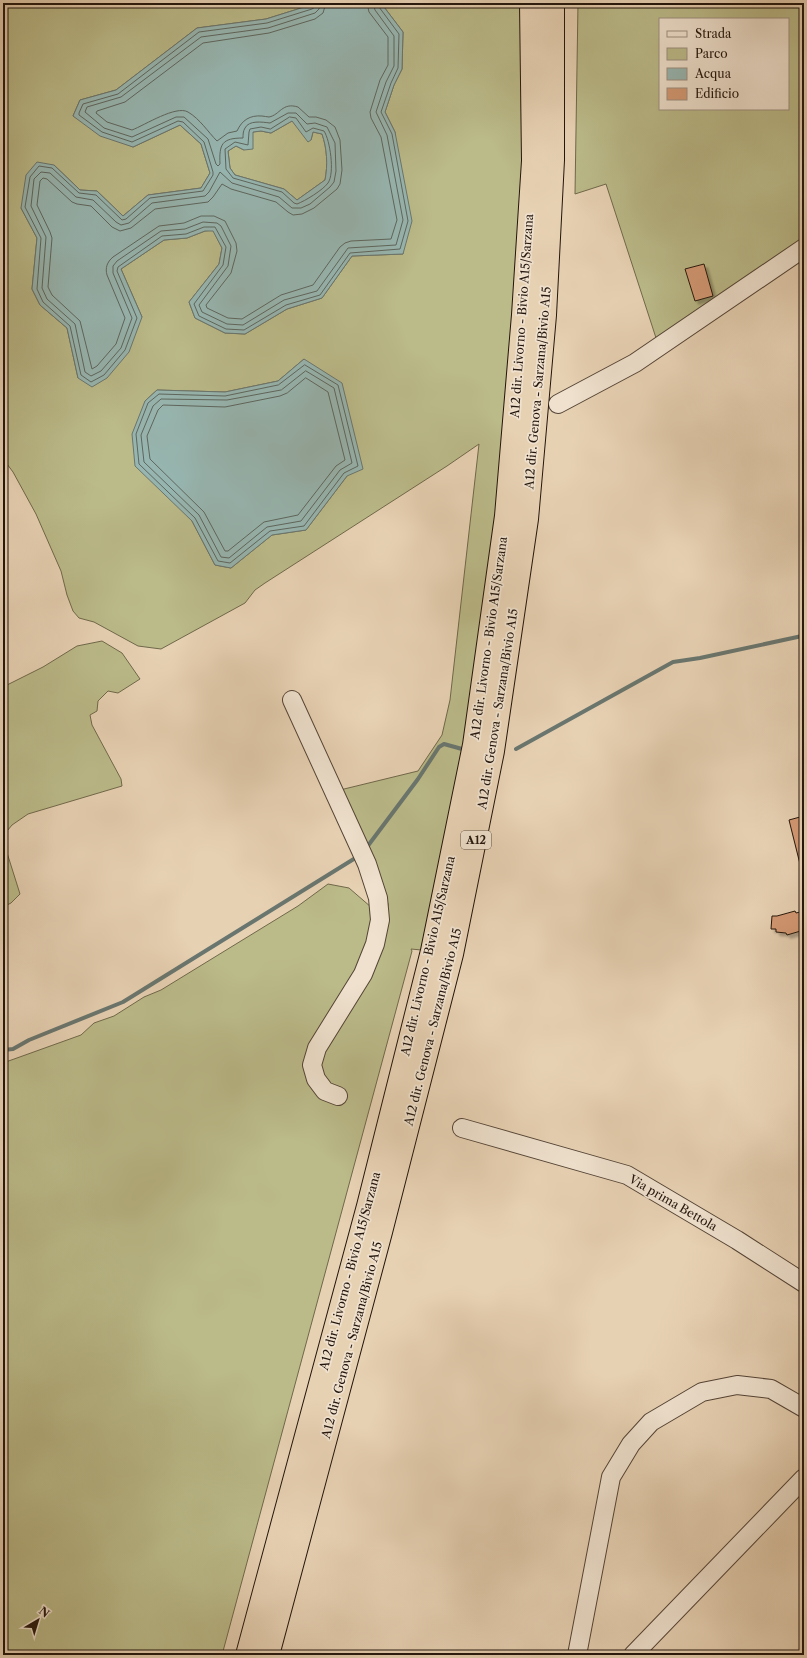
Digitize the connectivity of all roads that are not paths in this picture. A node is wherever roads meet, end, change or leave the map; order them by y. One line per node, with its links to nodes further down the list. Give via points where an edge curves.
1 (531, 3): 11 (highway, A12 dir. Livorno - Bivio A15/Sarzana / A12, via 533,161 524,315 506,516 474,745 430,959 368,1206)
2 (553, 3): 12 (highway, A12 dir. Genova - Sarzana/Bivio A15 / A12, via 553,160 545,316 527,519 494,751 452,954)
3 (804, 248): 4 (street, via 635,363)
4 (558, 404)
5 (292, 700): 6 (street, via 367,864 378,898 380,920 375,944 363,974 317,1048 312,1065 316,1079 325,1091)
6 (338, 1096)
7 (462, 1128): 8 (street, Via prima Bettola, via 627,1175)
8 (804, 1283)
9 (804, 1408): 13 (street, via 771,1389 737,1384 702,1392 651,1422 631,1444 611,1477)
10 (804, 1478): 14 (street)
11 (247, 1655)
12 (268, 1655)
13 (577, 1655)
14 (633, 1655)

